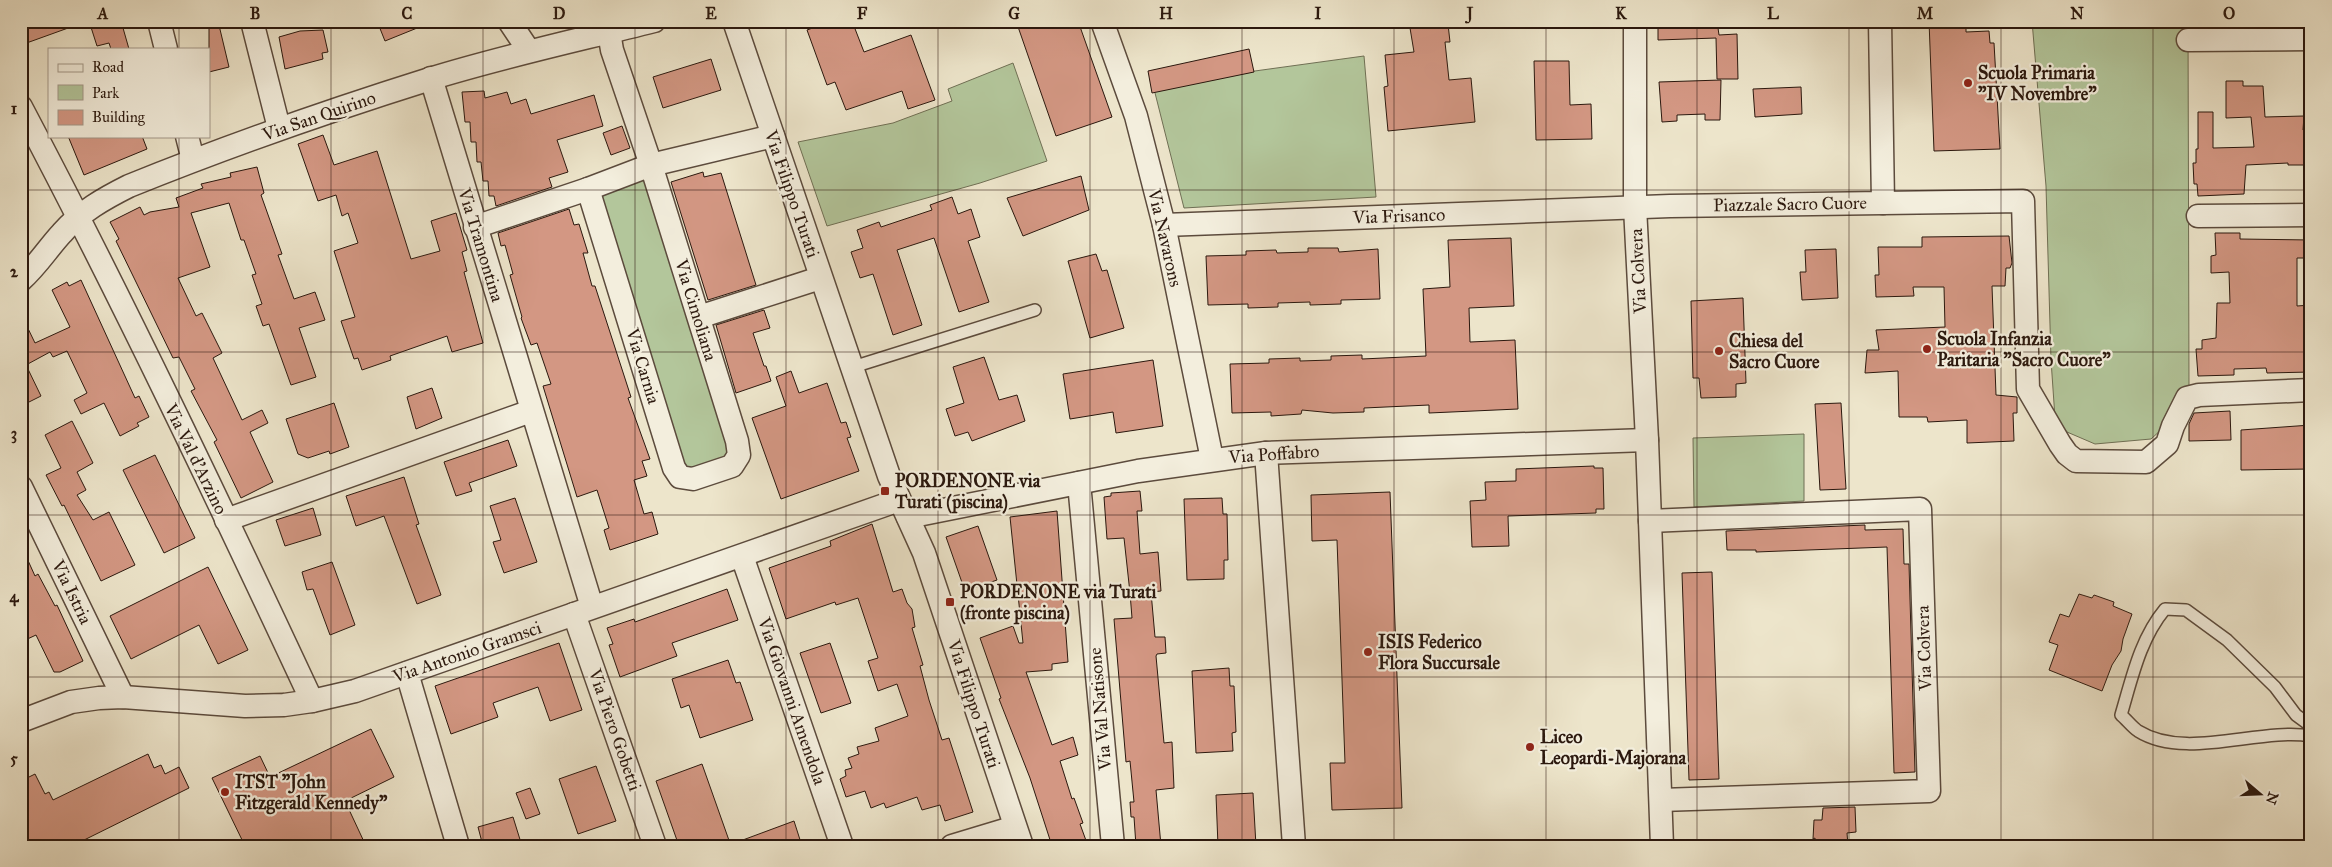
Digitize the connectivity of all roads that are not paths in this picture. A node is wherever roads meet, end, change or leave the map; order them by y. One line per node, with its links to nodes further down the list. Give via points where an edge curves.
1 (159, 21): 12 (street)
2 (252, 21): 16 (street)
3 (508, 21): 13 (street)
4 (654, 21): 9 (street, Via San Quirino)
5 (734, 21): 17 (street, Via Filippo Turati)
6 (1102, 21): 27 (street, Via Navarons, via 1136,116)
7 (1636, 21): 23 (street, Via Colvera)
8 (1880, 25): 22 (street, Piazzale Sacro Cuore)
9 (609, 32): 13 (street, Via San Quirino); 20 (street, Via Cimoliana, via 612,50)
10 (2311, 39): 11 (street)
11 (2188, 40)
12 (166, 48)
13 (529, 51): 14 (street, Via San Quirino)
14 (431, 78): 16 (street, Via San Quirino); 28 (street, Via Tramontina)
15 (21, 107): 26 (street, Via Val d'Arzino)
16 (279, 128): 19 (street, Via San Quirino)
17 (773, 136): 20 (street); 29 (street, Via Filippo Turati)
18 (188, 138): 19 (street)
19 (193, 160): 26 (street, Via San Quirino, via 105,198)
20 (651, 165): 21 (street); 32 (street, Via Cimoliana)
21 (588, 189): 28 (street); 38 (street, Via Carnia, via 674,468 680,477 693,479 732,466)
22 (1883, 204): 23 (street, Piazzale Sacro Cuore); 34 (street, via 2023,201 2028,389 2060,444 2076,461 2146,462 2167,444 2187,398)
23 (1635, 207): 27 (street, Via Frisanco); 36 (street, Via Colvera)
24 (2311, 214): 25 (street)
25 (2198, 216)
26 (78, 217): 30 (street, Via San Quirino); 43 (street, Via Val d'Arzino)
27 (1164, 225): 39 (street, Via Navarons)
28 (475, 228): 35 (street, Via Tramontina)
29 (820, 278): 32 (street); 33 (street, Via Filippo Turati)
30 (21, 280)
31 (1035, 310): 33 (lane)
32 (699, 317): 38 (street, Via Cimoliana)
33 (853, 366): 42 (street, Via Filippo Turati)
34 (2311, 390)
35 (531, 411): 43 (street); 46 (street, Via Tramontina)
36 (1647, 440): 37 (street, Via Poffabro); 44 (street, Via Colvera)
37 (1266, 453): 39 (street, Via Poffabro); 60 (street)
38 (740, 455)
39 (1212, 459): 40 (street, Via Poffabro)
40 (1079, 483): 42 (street, Via Poffabro); 59 (street, Via Val Natisone)
41 (21, 487): 48 (street, Via Istria)
42 (903, 509): 45 (street, Via Antonio Gramsci); 54 (street, Via Filippo Turati, via 924,553)
43 (226, 520): 49 (street, Via Val d'Arzino)
44 (1650, 521): 53 (street, Via Colvera); 53 (street, Via Colvera, via 1920,509 1929,791)
45 (742, 556): 46 (street, Via Antonio Gramsci); 57 (street, Via Giovanni Amendola)
46 (583, 610): 47 (street, Via Antonio Gramsci); 56 (street, Via Piero Gobetti)
47 (407, 673): 49 (street, Via Antonio Gramsci, via 355,691); 55 (street)
48 (124, 697): 49 (street, Via Antonio Gramsci, via 245,706); 50 (street, Via Antonio Gramsci, via 71,702)
49 (312, 701)
50 (21, 722)
51 (2311, 726): 52 (lane, via 2296,715 2275,687 2227,640 2186,610 2165,609 2151,626 2121,715 2138,731 2165,741 2206,744 2292,733)
52 (2311, 736)
53 (1661, 800): 61 (street, Via Colvera)
54 (1018, 836): 58 (street)
55 (458, 846)
56 (655, 846)
57 (842, 846)
58 (952, 846)
59 (1113, 846)
60 (1294, 846)
61 (1662, 846)

